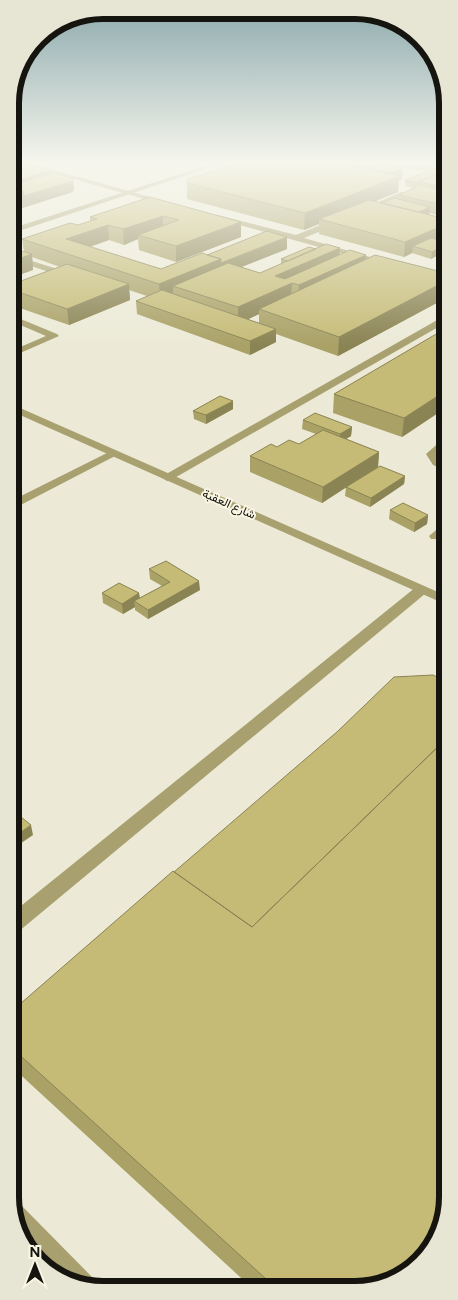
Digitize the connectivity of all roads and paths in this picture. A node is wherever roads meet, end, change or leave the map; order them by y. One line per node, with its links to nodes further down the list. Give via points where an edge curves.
1 (33, 225): 4 (street)
2 (248, 225): 5 (street)
3 (329, 225): 5 (street)
4 (19, 229)
5 (296, 238): 7 (street)
6 (19, 259): 8 (street)
7 (400, 266)
8 (64, 274): 9 (street); 10 (street)
9 (82, 280)
10 (46, 281)
11 (19, 322): 13 (street, via 54,336)
12 (439, 322): 18 (street)
13 (19, 351)
14 (19, 411): 16 (street, شارع العقبة)
15 (439, 448): 17 (street, via 432,454 432,459)
16 (113, 453): 18 (street, شارع العقبة); 19 (street)
17 (439, 465)
18 (167, 477): 22 (street, شارع العقبة)
19 (19, 502)
20 (439, 534): 21 (street)
21 (436, 536)
22 (421, 590): 23 (street, شارع العقبة); 24 (street)
23 (439, 598)
24 (19, 919)
25 (24, 1226): 26 (street)
26 (73, 1276)

